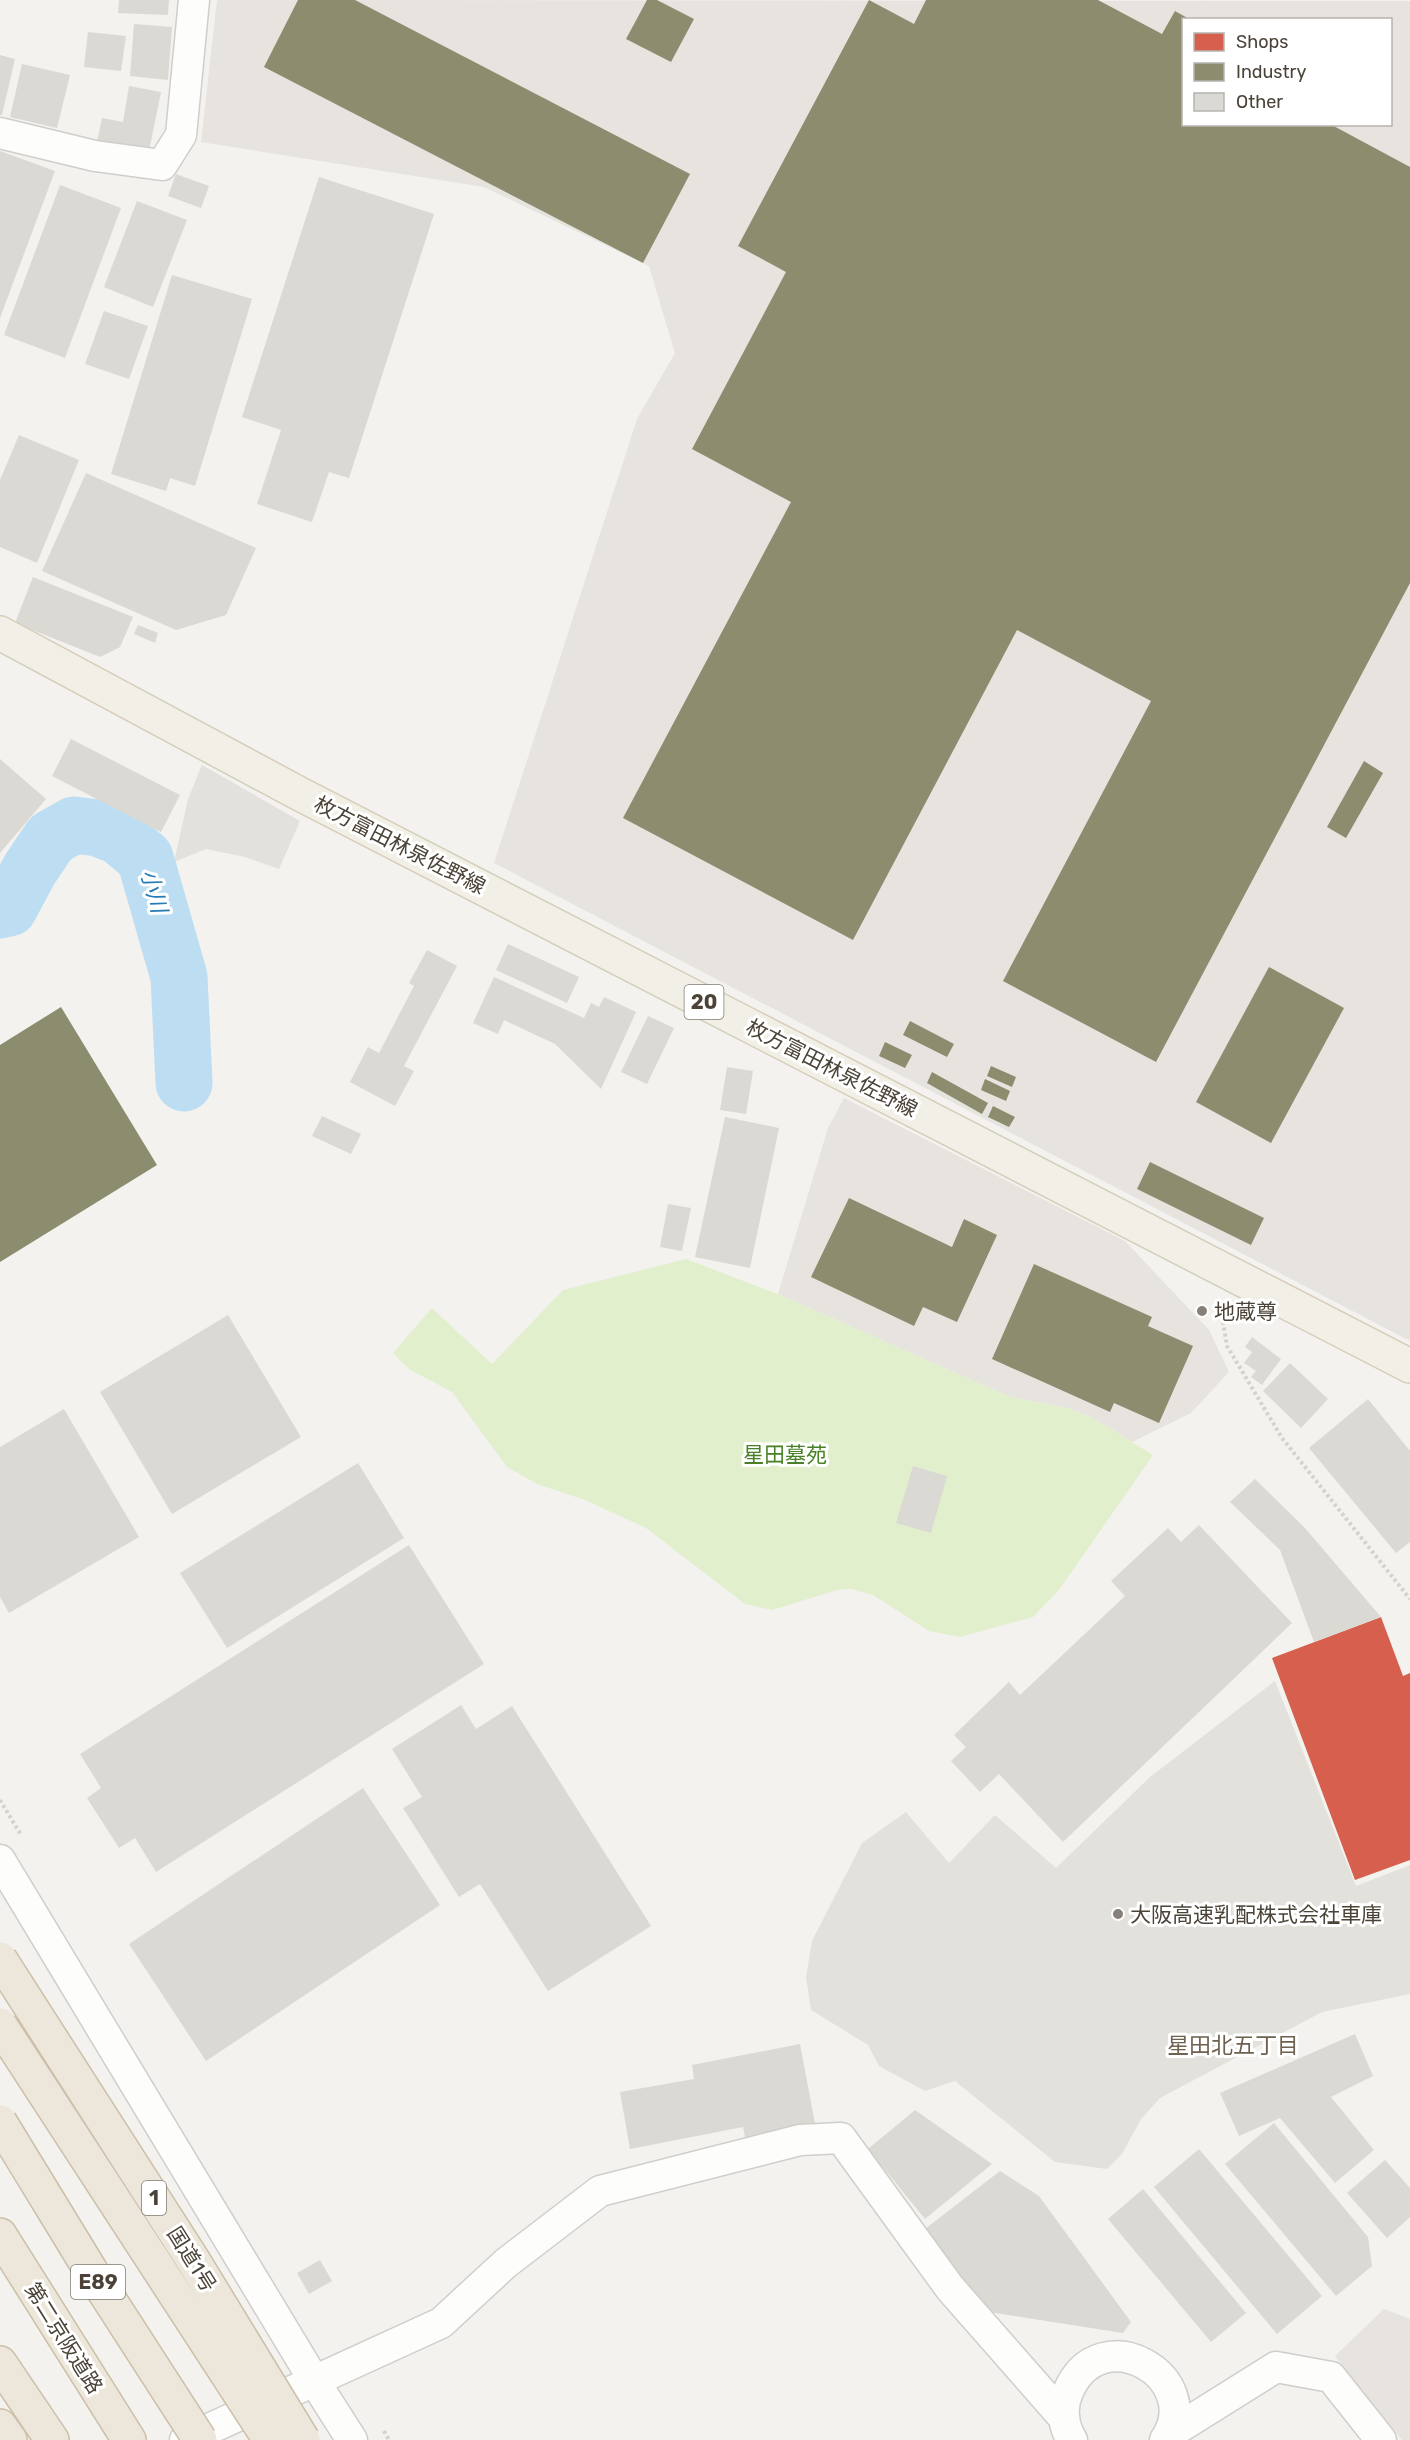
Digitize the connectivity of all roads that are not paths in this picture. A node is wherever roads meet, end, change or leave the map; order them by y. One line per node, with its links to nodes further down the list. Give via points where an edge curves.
1 (194, 0): 2 (street, via 181,135 162,165 95,156)
2 (0, 133)
3 (0, 633): 4 (main road, 枚方富田林泉佐野線 / 20, via 298,793)
4 (1410, 1366)
5 (0, 1860): 11 (street)
6 (0, 1959): 21 (highway, 国道1号 / 1, bridge)
7 (0, 2025): 20 (highway, bridge)
8 (0, 2122): 19 (highway, E89, bridge)
9 (0, 2235): 17 (highway, 第二京阪道路 / E89)
10 (0, 2363): 16 (highway)
11 (315, 2382): 13 (street, via 441,2323 506,2263 600,2191 801,2140 841,2138 950,2289); 18 (street); 22 (street)
12 (0, 2426): 15 (highway)
13 (1068, 2429): 14 (street, via 1065,2399 1072,2382 1084,2368 1100,2359 1118,2356 1136,2358 1165,2381 1172,2398 1173,2417)
14 (1167, 2437): 23 (street, via 1276,2367 1331,2376)
15 (10, 2440)
16 (52, 2440)
17 (129, 2440)
18 (186, 2440)
19 (200, 2440)
20 (270, 2440)
21 (303, 2440)
22 (352, 2440)
23 (1381, 2440)

